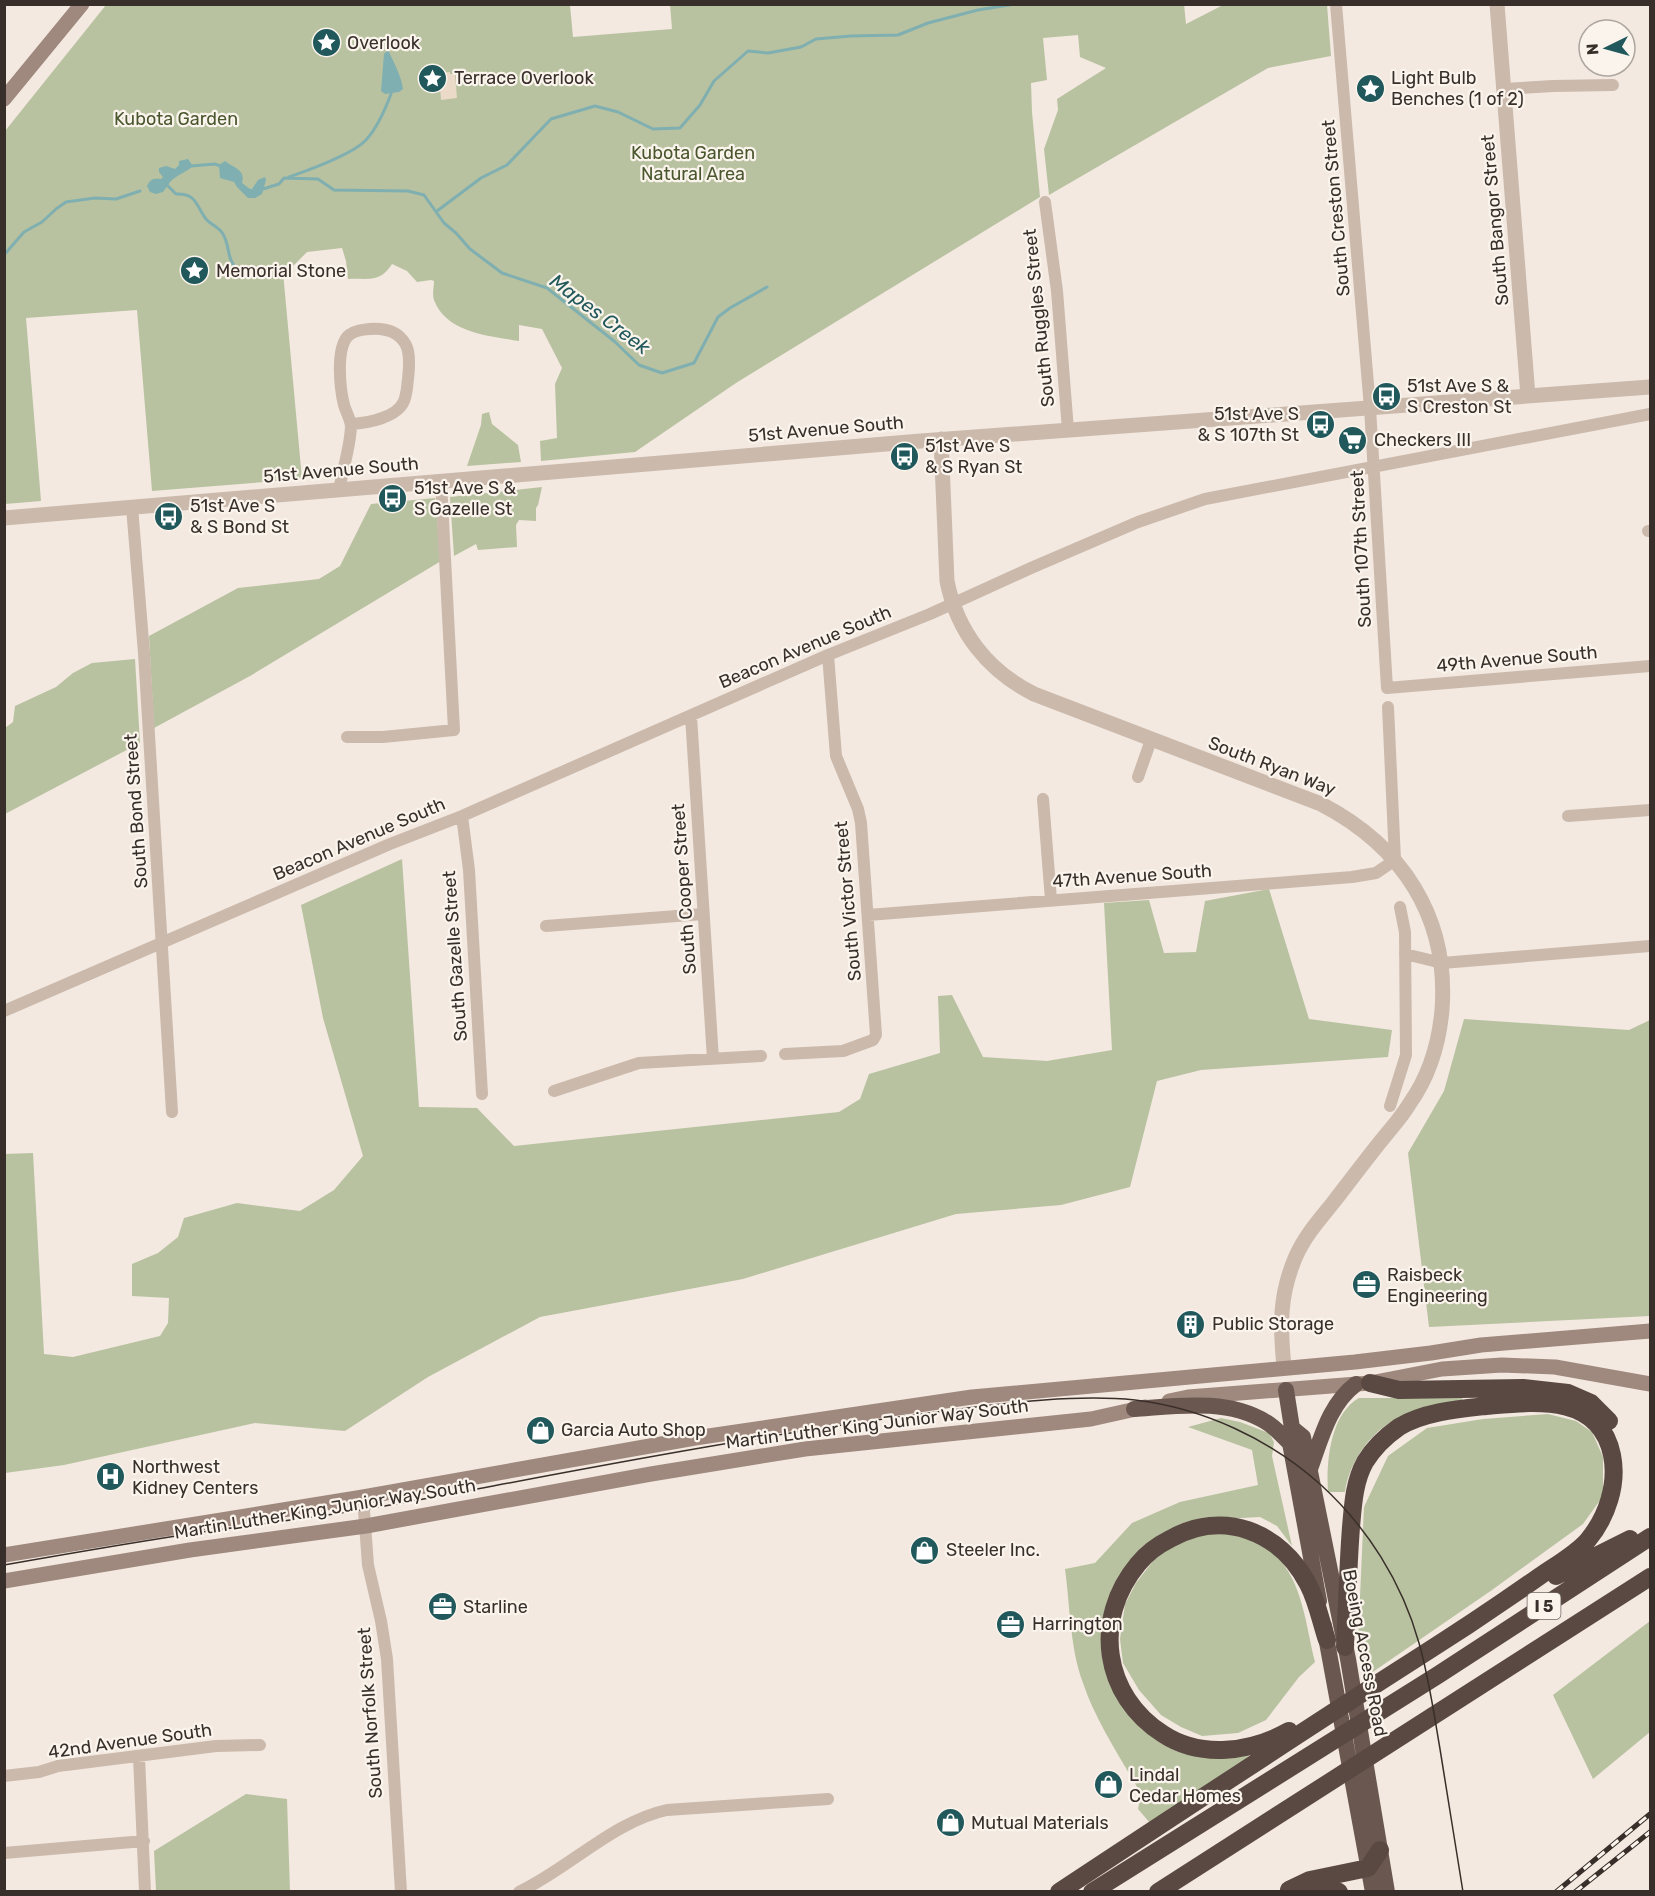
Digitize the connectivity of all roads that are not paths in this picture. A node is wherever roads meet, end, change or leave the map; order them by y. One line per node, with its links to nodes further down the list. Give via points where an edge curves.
1 (82, 4): 6 (main road)
2 (1336, 4): 10 (street, South Creston Street)
3 (1497, 4): 5 (street, South Bangor Street)
4 (1613, 85): 5 (street)
5 (1504, 89): 9 (street, South Bangor Street)
6 (4, 99)
7 (1045, 202): 13 (street, South Ruggles Street, via 1057,291)
8 (1650, 390): 9 (street, 51st Avenue South)
9 (1528, 396): 10 (street, 51st Avenue South)
10 (1370, 408): 13 (street, 51st Avenue South); 15 (street, South 107th Street)
11 (1650, 414): 15 (street, Beacon Avenue South)
12 (351, 424): 12 (street, via 382,418 404,402 408,350 391,331 365,330 346,338 340,377); 17 (street)
13 (1068, 430): 14 (street, 51st Avenue South)
14 (941, 440): 16 (street, 51st Avenue South); 26 (street, South Ryan Way, via 947,581 954,608 974,645 994,667 1027,690)
15 (1374, 467): 20 (street, Beacon Avenue South, via 1205,499 1138,522); 22 (street, South 107th Street)
16 (441, 482): 17 (street, 51st Avenue South); 25 (street, via 454,730)
17 (339, 490): 18 (street, 51st Avenue South)
18 (132, 507): 19 (street, 51st Avenue South); 38 (street, South Bond Street)
19 (4, 518)
20 (828, 655): 24 (street, Beacon Avenue South); 36 (street, South Victor Street, via 836,754 861,823)
21 (1650, 666): 22 (street, 49th Avenue South)
22 (1386, 688)
23 (1388, 707): 32 (street)
24 (691, 716): 30 (street, Beacon Avenue South); 35 (street, South Cooper Street)
25 (347, 737)
26 (1151, 740): 27 (street); 32 (street, South Ryan Way, via 1321,804 1346,817)
27 (1138, 777)
28 (1043, 799): 33 (street)
29 (1650, 810): 31 (street)
30 (462, 816): 38 (street, Beacon Avenue South); 47 (street, South Gazelle Street, via 469,870)
31 (1568, 816)
32 (1395, 860): 33 (street, 47th Avenue South, via 1376,873 1352,877); 41 (street, South Ryan Way, via 1425,908)
33 (1051, 900): 36 (street, 47th Avenue South)
34 (1400, 907): 40 (street)
35 (703, 914): 37 (street); 45 (street, South Cooper Street)
36 (868, 915): 43 (street, South Victor Street, via 876,1035 873,1040 843,1051)
37 (546, 926)
38 (162, 943): 42 (street, Beacon Avenue South); 49 (street, South Bond Street)
39 (1650, 946): 41 (street)
40 (1406, 954): 41 (street); 48 (street, via 1406,1055)
41 (1442, 963): 51 (street, South Ryan Way, via 1440,1026 1422,1083 1411,1103 1314,1226 1289,1275 1281,1308)
42 (4, 1011)
43 (785, 1054)
44 (761, 1056): 45 (street)
45 (713, 1059): 46 (street, via 639,1063)
46 (554, 1091)
47 (482, 1094)
48 (1390, 1106)
49 (172, 1112)
50 (1650, 1331): 51 (main road, Martin Luther King Junior Way South)
51 (1284, 1367): 54 (main road, Boeing Access Road); 58 (main road, Martin Luther King Junior Way South, via 972,1397 695,1438)
52 (1363, 1383): 53 (main road, Martin Luther King Junior Way South, via 1442,1369 1502,1365 1556,1367); 54 (main road, Martin Luther King Junior Way South); 57 (highway, via 1344,1394 1329,1418); 62 (highway, via 1399,1390 1545,1390 1568,1393 1591,1403 1613,1426 1620,1442 1624,1482 1620,1508 1608,1525)
53 (1650, 1384)
54 (1286, 1390): 55 (main road, Martin Luther King Junior Way South, via 1188,1397); 56 (highway, Boeing Access Road)
55 (1134, 1410): 56 (highway, via 1185,1405 1240,1411); 59 (main road, Martin Luther King Junior Way South, via 1091,1419 805,1449)
56 (1291, 1436): 57 (highway, Boeing Access Road, via 1303,1437); 67 (highway, Boeing Access Road)
57 (1310, 1470): 68 (highway, Boeing Access Road)
58 (363, 1497): 59 (street, South Norfolk Street); 63 (main road, Martin Luther King Junior Way South)
59 (366, 1526): 65 (main road, Martin Luther King Junior Way South); 80 (street, South Norfolk Street, via 368,1564 387,1659)
60 (1650, 1528): 66 (highway)
61 (1650, 1537): 83 (highway, I 5)
62 (1586, 1542): 66 (highway); 68 (highway, via 1609,1503 1614,1471 1609,1442 1589,1416 1566,1406 1534,1402 1441,1413 1409,1422 1376,1448 1357,1481 1348,1564)
63 (4, 1556)
64 (1650, 1577): 84 (highway, I 5)
65 (4, 1581)
66 (1494, 1609): 69 (highway)
67 (1327, 1640): 69 (highway, via 1308,1585 1282,1550 1246,1529 1220,1526 1179,1534 1139,1562 1117,1598 1110,1648 1116,1676 1141,1718 1171,1739 1202,1749 1239,1749 1283,1734); 77 (highway, Boeing Access Road)
68 (1346, 1653): 75 (highway, Boeing Access Road)
69 (1383, 1680): 82 (highway)
70 (260, 1745): 71 (street, 42nd Avenue South, via 216,1746)
71 (139, 1757): 72 (street, 42nd Avenue South); 74 (street)
72 (4, 1776)
73 (828, 1799): 81 (street, via 654,1813)
74 (144, 1841): 76 (street); 79 (street)
75 (1380, 1850): 77 (highway); 87 (highway, Boeing Access Road)
76 (4, 1853)
77 (1368, 1868): 78 (highway, via 1310,1880); 86 (highway, Boeing Access Road)
78 (1285, 1891): 85 (highway, via 1321,1888)
79 (146, 1892)
80 (401, 1892)
81 (519, 1892)
82 (1059, 1892)
83 (1092, 1892)
84 (1158, 1892)
85 (1339, 1892)
86 (1373, 1892)
87 (1387, 1892)

